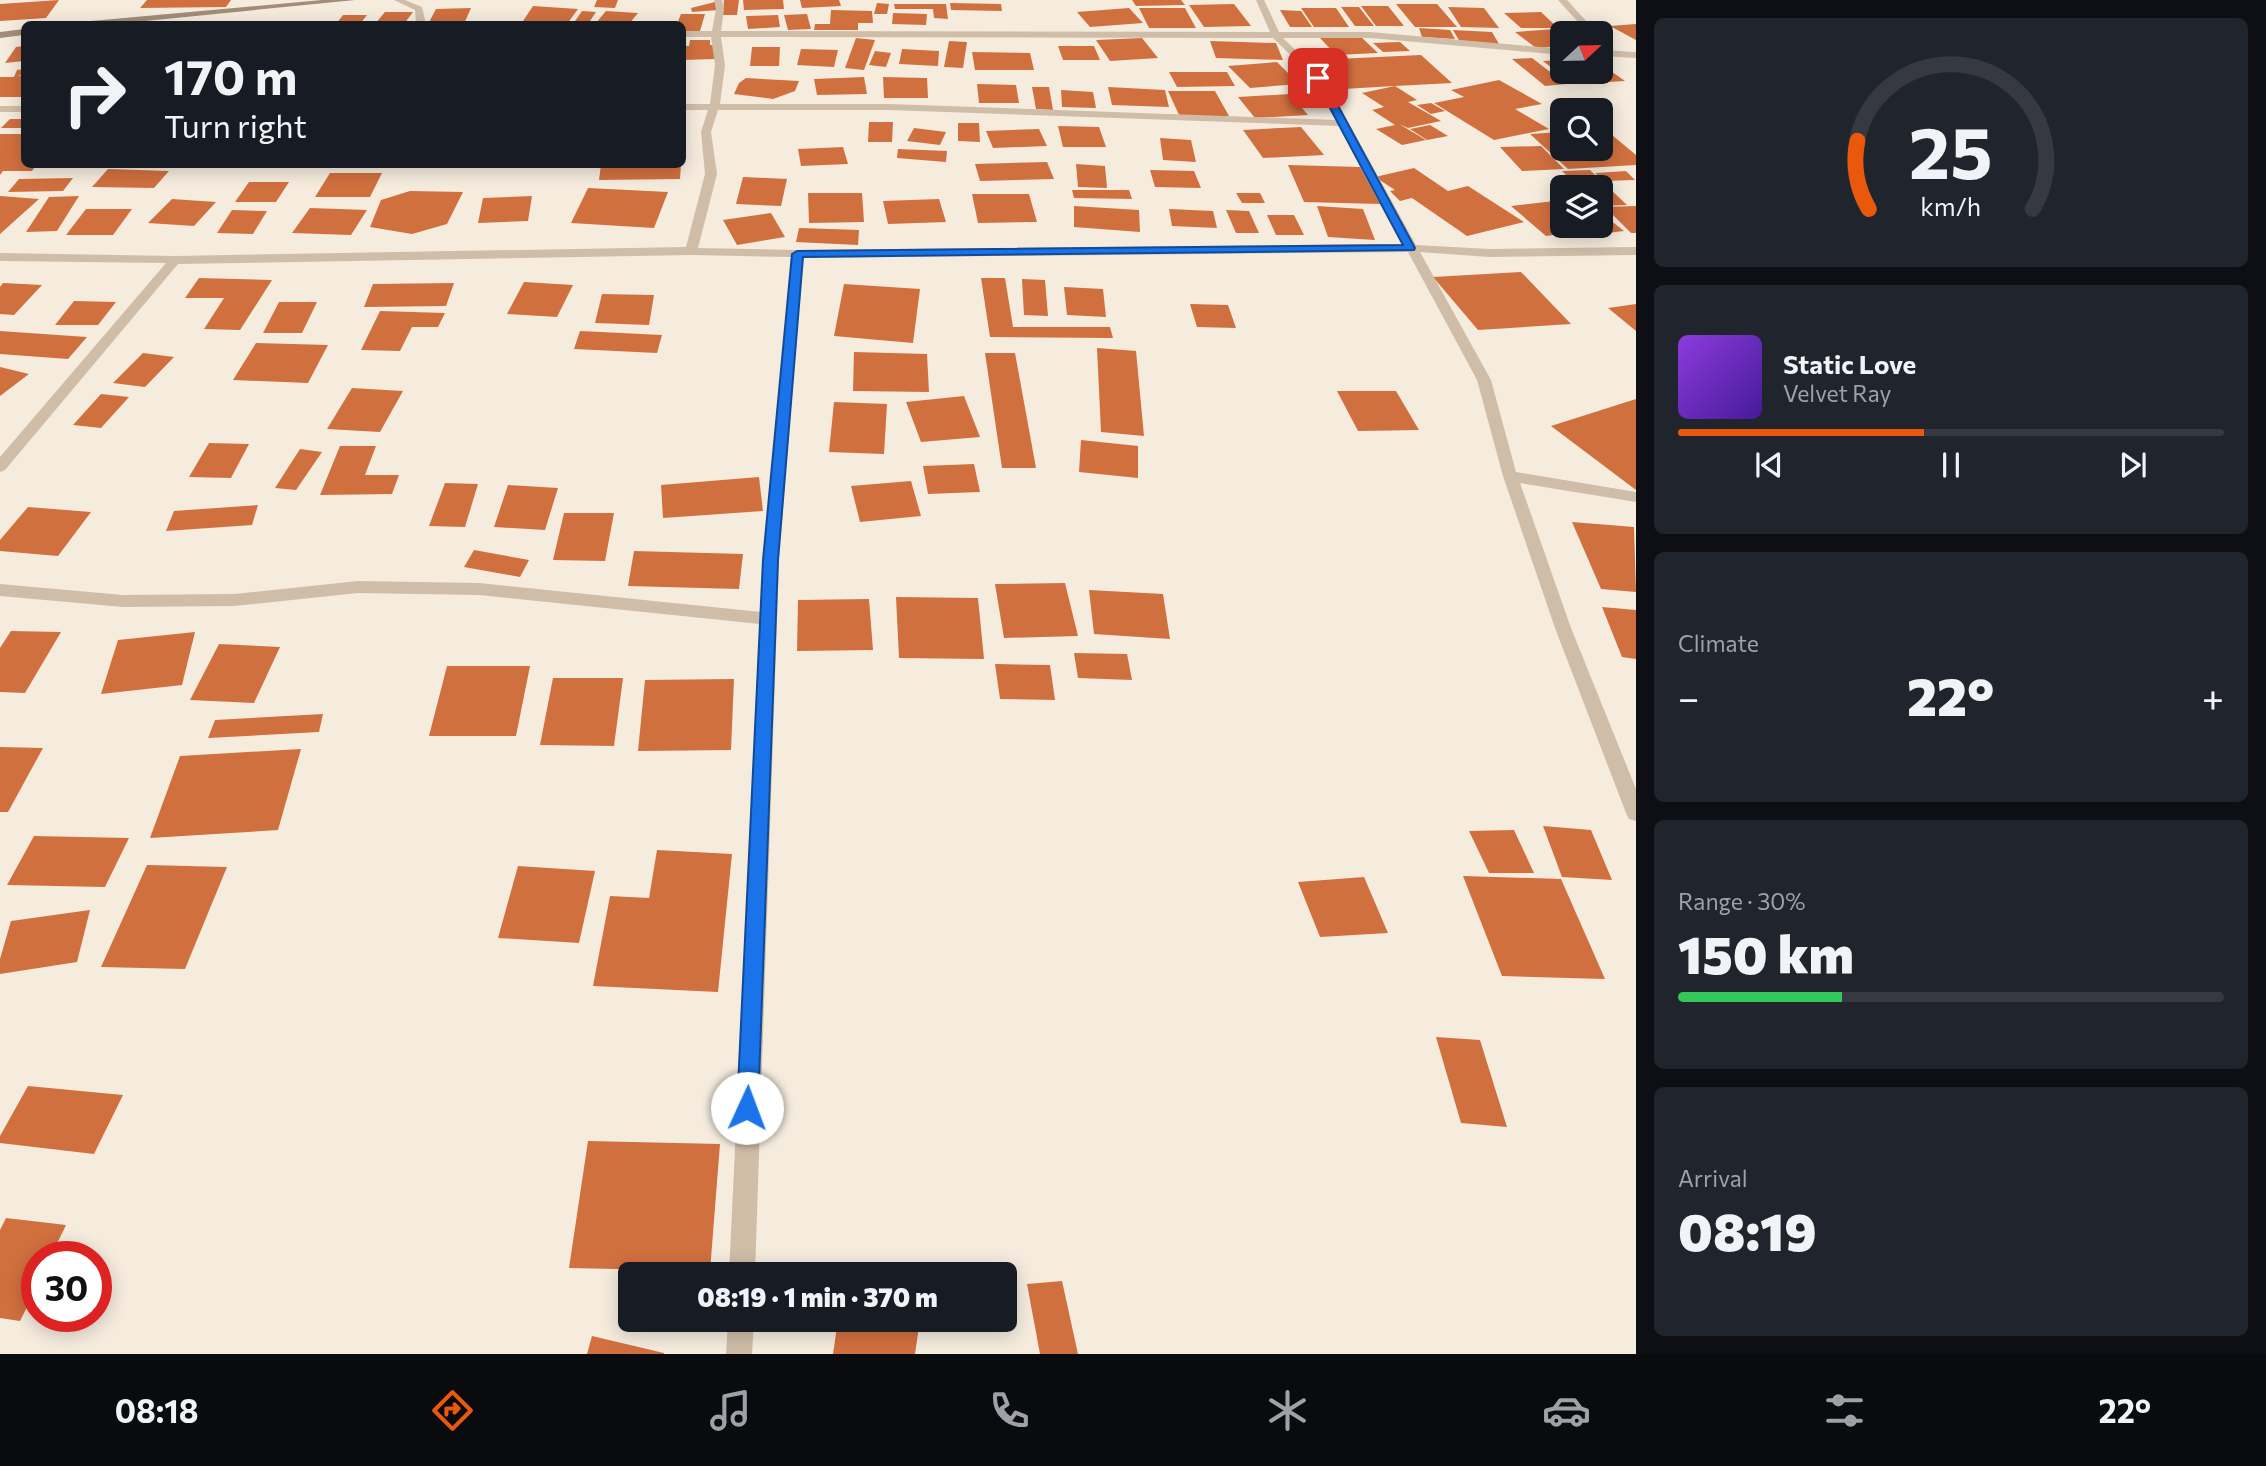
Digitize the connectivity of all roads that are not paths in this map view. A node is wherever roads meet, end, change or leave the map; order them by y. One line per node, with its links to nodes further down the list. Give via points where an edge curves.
1 (351, 0): 6 (main road)
2 (398, 0): 7 (street, via 419,9)
3 (718, 0): 12 (street)
4 (1259, 0): 13 (street)
5 (1562, 0): 8 (street)
6 (124, 21)
7 (419, 21)
8 (1582, 21)
9 (21, 32): 11 (main road)
10 (686, 34): 12 (street)
11 (0, 35)
12 (716, 36): 13 (street, via 993,32); 18 (street, via 720,65)
13 (1276, 36): 14 (street, via 1370,35); 21 (street, via 1318,78)
14 (1550, 50)
15 (1614, 53): 16 (street)
16 (1636, 55)
17 (686, 107): 18 (street)
18 (714, 108): 21 (street, via 889,107); 23 (street, via 706,132 711,174)
19 (0, 109): 20 (street)
20 (21, 109)
21 (1341, 123): 22 (street)
22 (1410, 248): 24 (street, via 1489,253); 25 (street); 29 (street, via 1484,380)
23 (691, 251): 25 (street); 27 (street)
24 (1636, 251)
25 (797, 254): 32 (street)
26 (0, 257): 27 (street)
27 (175, 260): 28 (street)
28 (0, 467)
29 (1510, 476): 30 (street); 33 (street, via 1563,628)
30 (1636, 497)
31 (0, 590): 32 (street, via 178,601 358,587 479,589)
32 (768, 619): 35 (street)
33 (1631, 783): 34 (street)
34 (1636, 813)
35 (742, 1262)
36 (740, 1332): 37 (street)
37 (739, 1354)

